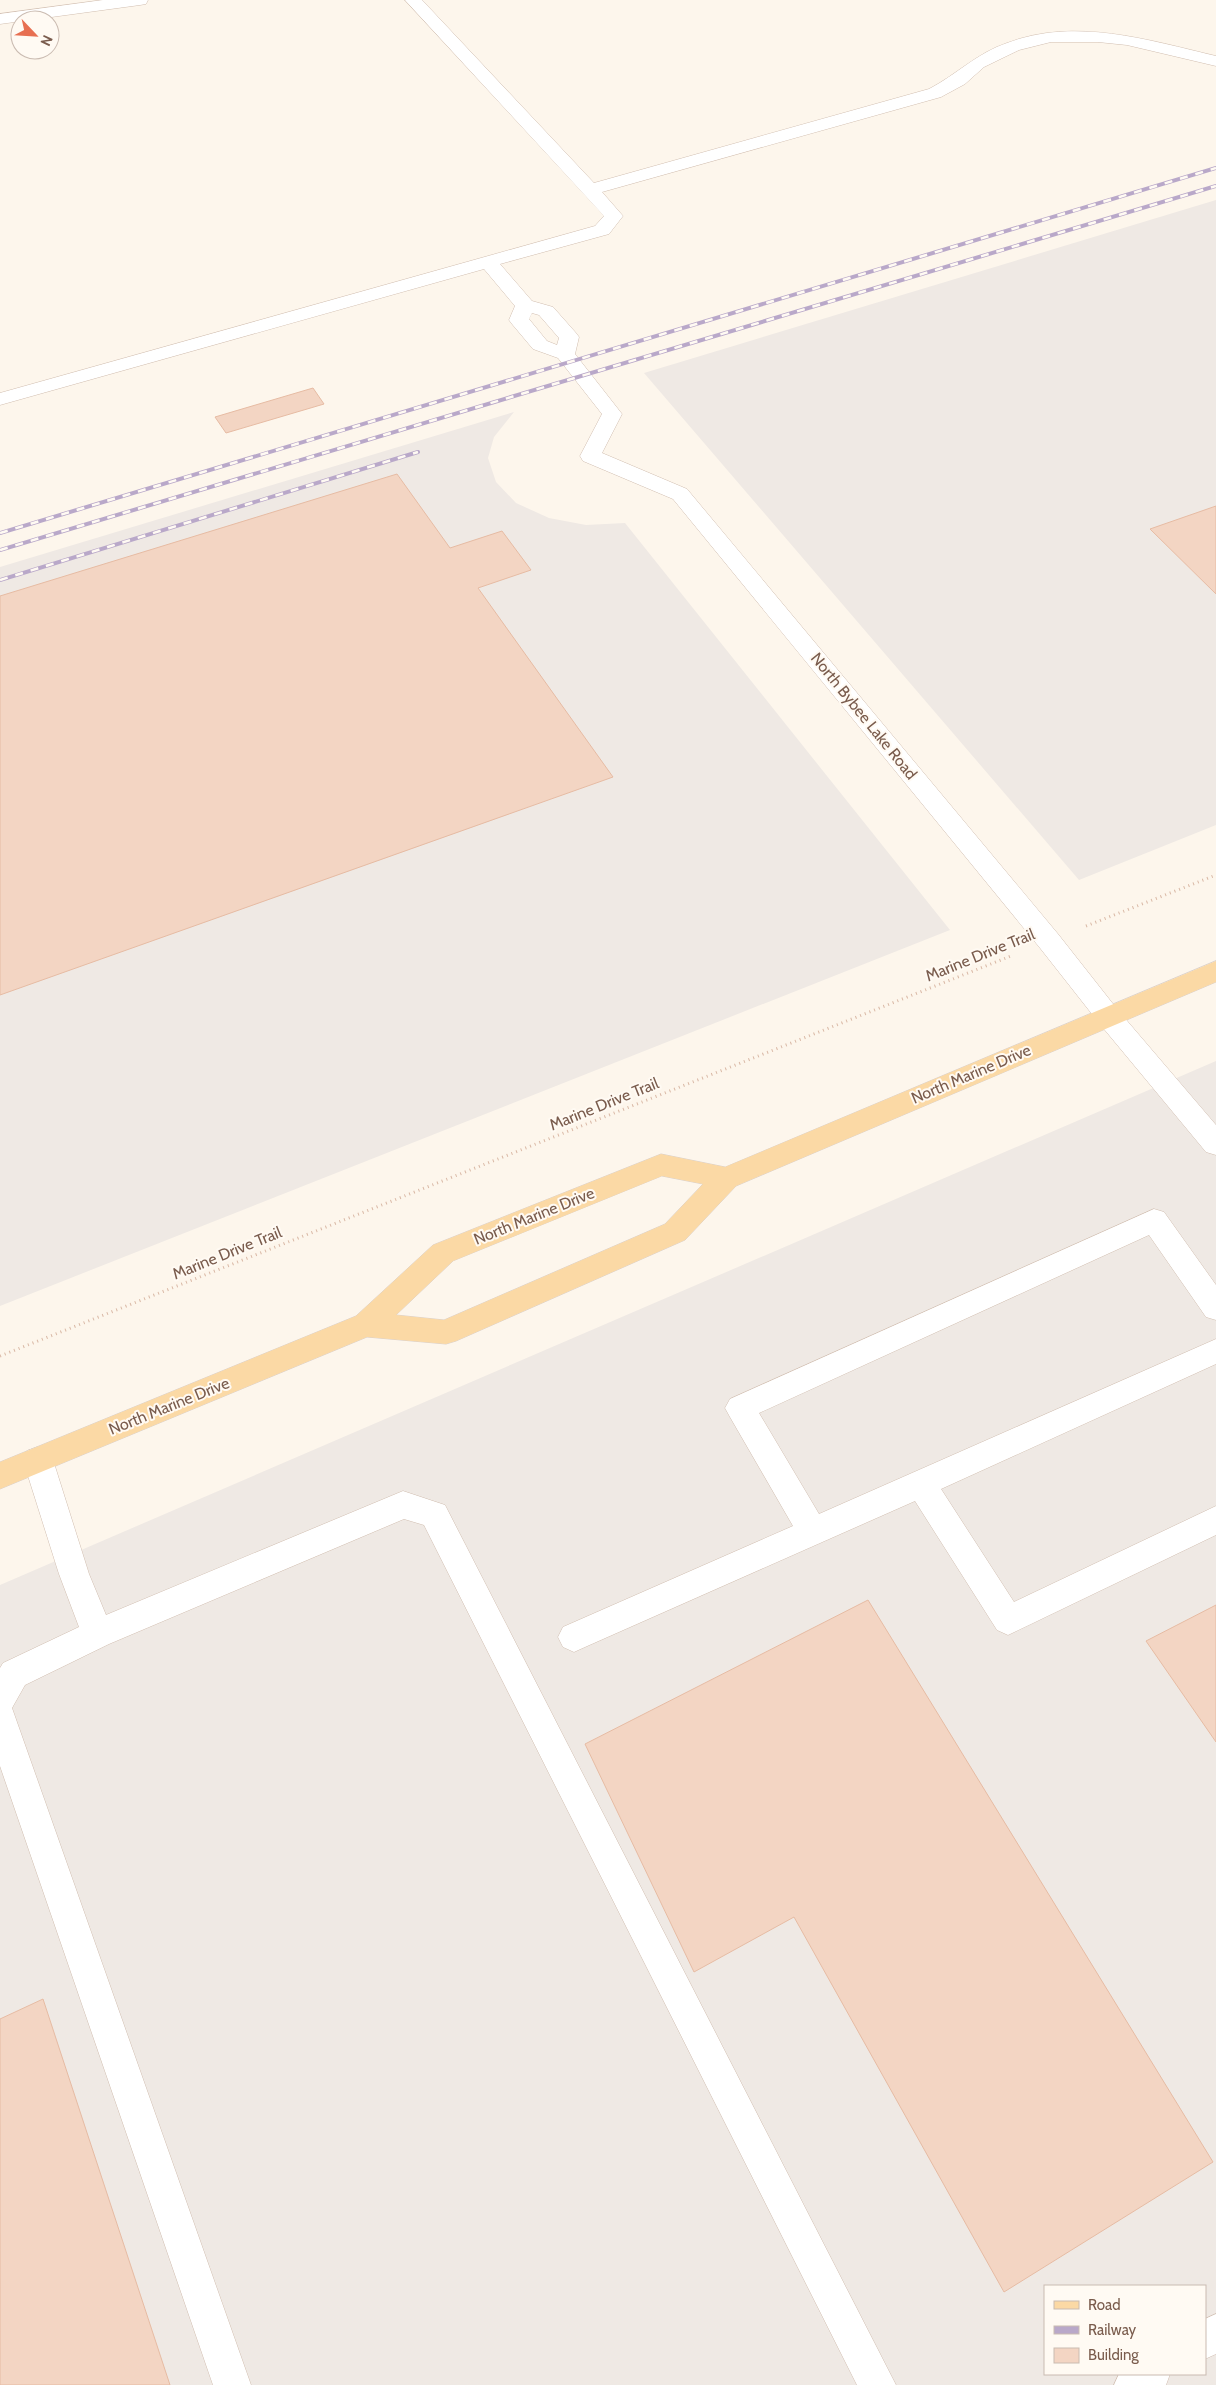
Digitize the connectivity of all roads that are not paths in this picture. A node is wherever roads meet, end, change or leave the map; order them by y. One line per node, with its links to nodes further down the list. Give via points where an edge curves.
1 (140, 0): 3 (street)
2 (413, 0): 5 (street)
3 (0, 19)
4 (1216, 61): 5 (street, via 1127,40 1051,37 1013,46 978,64 959,80 935,93)
5 (590, 190): 6 (street, via 614,216 602,230)
6 (488, 262): 7 (street); 9 (street)
7 (525, 305): 8 (street, via 546,311 570,337); 8 (street, via 519,320 540,345)
8 (565, 354): 11 (street, North Bybee Lake Road, via 612,414 590,456 680,494)
9 (0, 399)
10 (1216, 971): 11 (main road, North Marine Drive)
11 (1108, 1016): 12 (street, North Bybee Lake Road); 13 (main road, North Marine Drive)
12 (1216, 1144)
13 (726, 1178): 15 (main road, North Marine Drive, via 675,1232 446,1332); 15 (main road, North Marine Drive, via 661,1165 443,1253)
14 (1216, 1308): 21 (street, via 1154,1220 740,1408)
15 (366, 1325): 17 (main road, North Marine Drive)
16 (1216, 1351): 19 (street)
17 (38, 1460): 18 (main road, North Marine Drive); 22 (street, via 74,1574)
18 (0, 1476)
19 (921, 1484): 20 (street, via 1008,1620); 21 (street)
20 (1216, 1520)
21 (812, 1532): 23 (street)
22 (98, 1634): 24 (street, via 14,1674); 28 (street, via 404,1506 434,1516)
23 (574, 1637)
24 (0, 1698)
25 (0, 1719): 27 (street)
26 (1149, 2375): 29 (street)
27 (232, 2385)
28 (877, 2385)
29 (1133, 2385)

